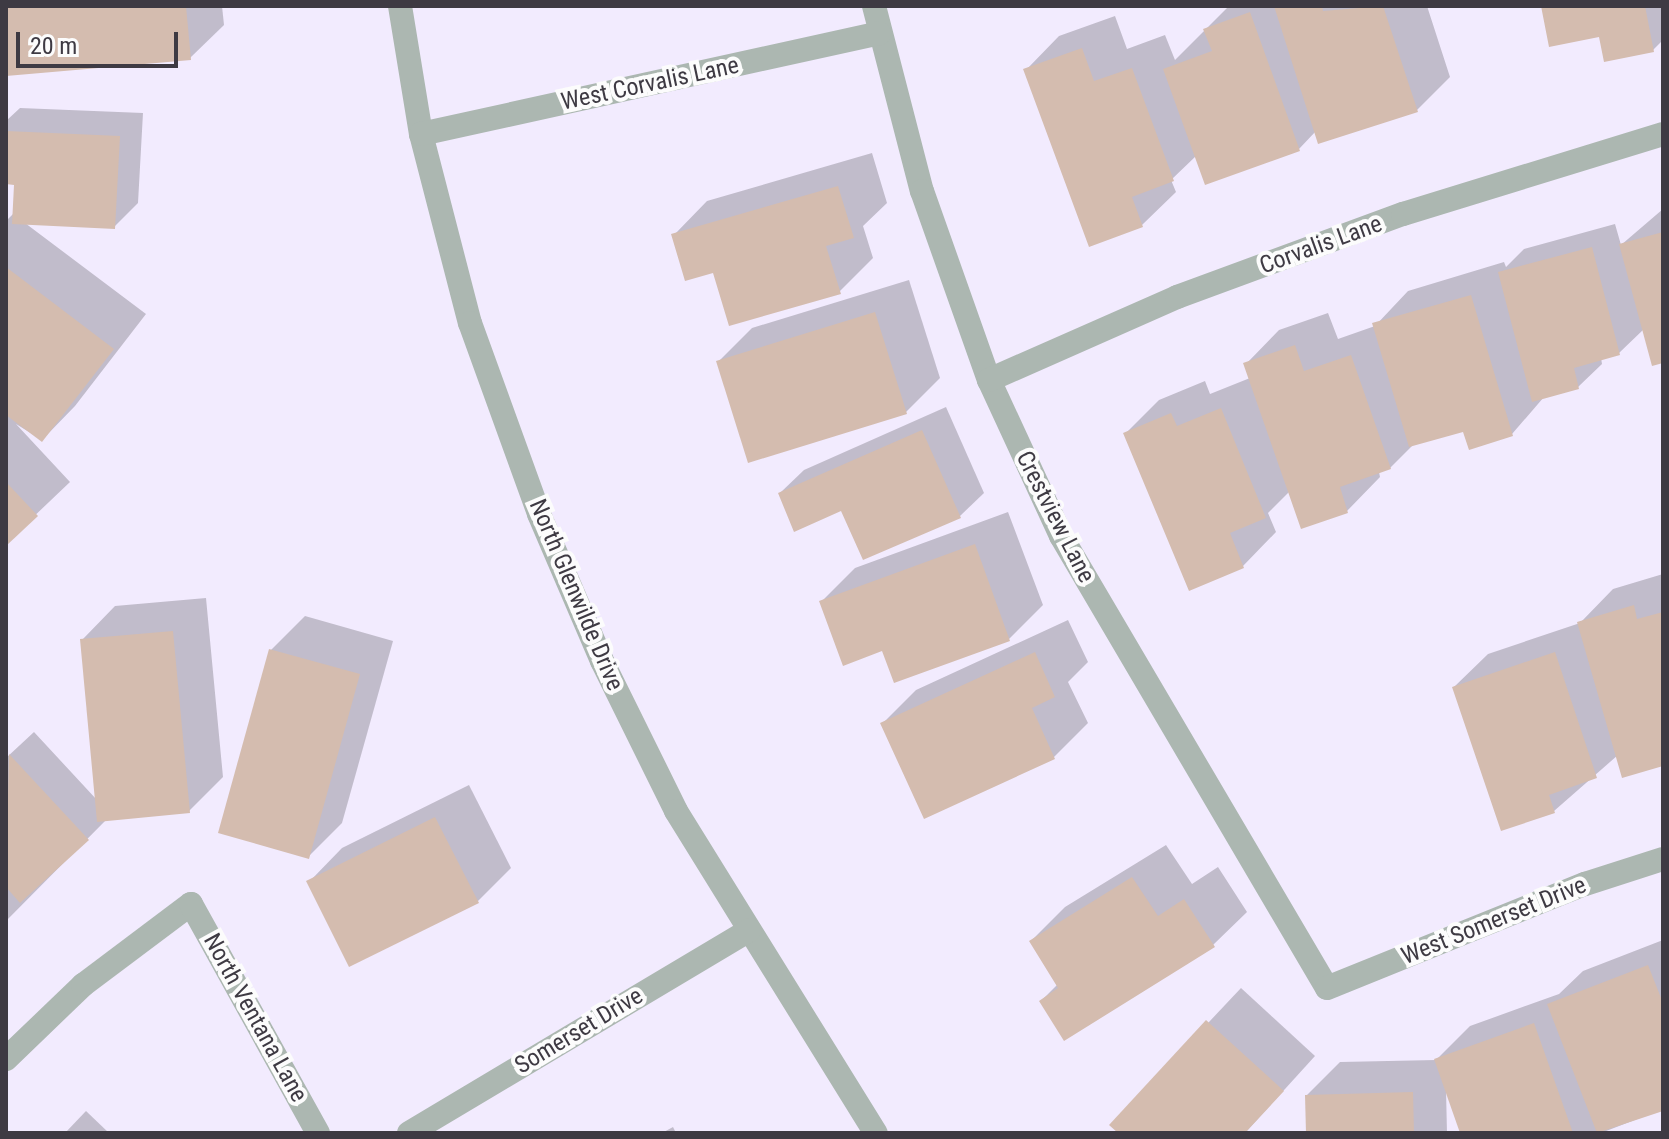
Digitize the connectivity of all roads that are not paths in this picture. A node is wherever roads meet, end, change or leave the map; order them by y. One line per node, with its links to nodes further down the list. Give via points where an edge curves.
1 (400, 6): 4 (street, North Glenwilde Drive)
2 (874, 6): 3 (street, Crestview Lane)
3 (879, 33): 4 (street, West Corvalis Lane); 6 (street, Crestview Lane, via 922,191)
4 (421, 134): 8 (street, North Glenwilde Drive, via 470,323 539,514 602,661 676,811)
5 (1663, 134): 6 (street, Corvalis Lane, via 1403,214 1177,297)
6 (989, 380): 9 (street, Crestview Lane, via 1061,536)
7 (1663, 859): 9 (street, West Somerset Drive, via 1585,884)
8 (749, 930): 12 (street, Somerset Drive); 13 (street, North Glenwilde Drive)
9 (1327, 988)
10 (6, 1059): 11 (street, North Ventana Lane, via 83,985 191,904)
11 (318, 1133)
12 (409, 1133)
13 (876, 1133)

